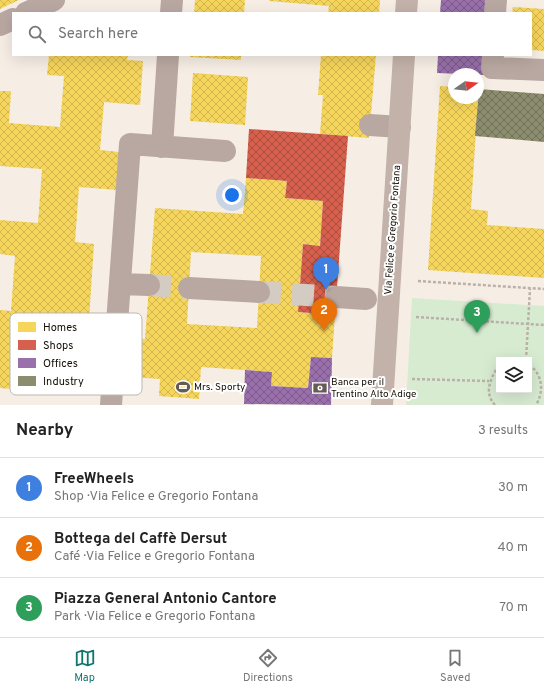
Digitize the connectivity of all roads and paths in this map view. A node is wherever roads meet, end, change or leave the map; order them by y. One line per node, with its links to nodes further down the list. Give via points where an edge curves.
1 (54, 0): 5 (street)
2 (172, 0): 6 (street)
3 (407, 0): 7 (main road)
4 (496, 0): 8 (street)
5 (28, 12)
6 (171, 12)
7 (406, 12)
8 (495, 12)
9 (12, 19): 10 (street)
10 (0, 25)
11 (168, 56): 17 (street)
12 (404, 56): 16 (main road, Via Felice e Gregorio Fontana)
13 (493, 56): 14 (street, via 492,68)
14 (544, 70)
15 (370, 125): 16 (street)
16 (400, 127): 40 (main road, Via Felice e Gregorio Fontana)
17 (162, 147): 18 (street); 20 (street, via 130,144)
18 (225, 151)
19 (418, 281): 23 (path)
20 (120, 284): 21 (street); 28 (street)
21 (149, 285)
22 (189, 288): 25 (street)
23 (530, 288): 24 (path); 30 (path)
24 (544, 289)
25 (259, 292)
26 (336, 297): 27 (street)
27 (366, 299)
28 (118, 313)
29 (416, 317): 30 (path)
30 (528, 324): 31 (path); 32 (path)
31 (544, 325)
32 (526, 357)
33 (532, 367): 37 (path, via 541,378)
34 (496, 370): 36 (path)
35 (412, 379): 36 (path)
36 (489, 381): 41 (path, via 489,392)
37 (543, 389): 42 (path)
38 (112, 395): 39 (street)
39 (111, 405)
40 (382, 405)
41 (495, 405)
42 (536, 405)

